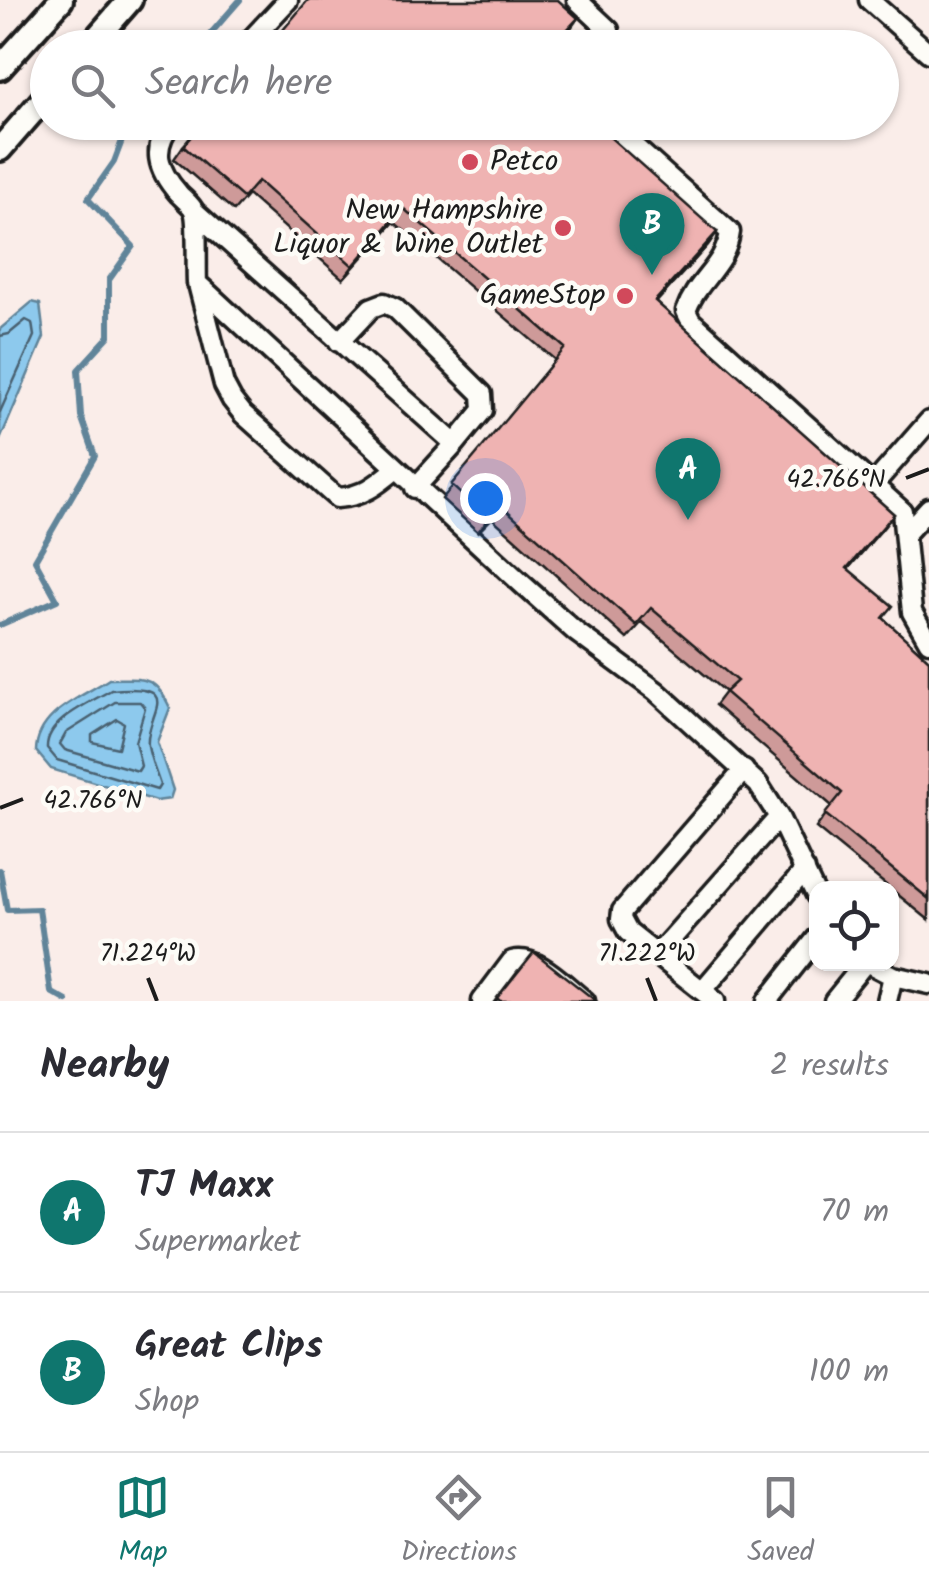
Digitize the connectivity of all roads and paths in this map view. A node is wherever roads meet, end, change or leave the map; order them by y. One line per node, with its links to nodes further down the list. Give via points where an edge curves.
1 (61, 0): 6 (main road)
2 (130, 0): 7 (main road)
3 (288, 0): 8 (street)
4 (577, 0): 9 (street)
5 (869, 0): 11 (street)
6 (34, 30)
7 (104, 30)
8 (260, 30)
9 (609, 30)
10 (30, 35): 12 (main road)
11 (929, 53)
12 (0, 68)
13 (30, 114): 16 (main road)
14 (161, 140): 17 (street, via 158,160)
15 (627, 140): 23 (street, via 730,232 723,258 690,298 686,311 692,321)
16 (0, 148)
17 (194, 211): 18 (street); 19 (street)
18 (198, 283): 22 (street); 22 (street, via 224,385 243,414 337,498 354,498)
19 (339, 342): 21 (street); 21 (street, via 371,308 395,308 482,394 483,410)
20 (929, 421): 23 (street)
21 (455, 444): 24 (street)
22 (396, 469): 24 (street)
23 (874, 484): 26 (street, via 902,511)
24 (415, 488): 29 (street)
25 (929, 508): 26 (street)
26 (907, 532): 27 (street)
27 (921, 608): 28 (street)
28 (929, 642)
29 (744, 770): 30 (street); 34 (street, via 622,911 628,932)
30 (779, 818): 31 (street); 34 (street)
31 (806, 870): 32 (street); 39 (street)
32 (810, 881)
33 (809, 948): 42 (street)
34 (657, 956): 39 (street)
35 (861, 971): 43 (street)
36 (882, 971): 37 (street)
37 (893, 976): 38 (street); 44 (street)
38 (929, 984)
39 (709, 996)
40 (482, 1001): 41 (street, via 512,961 522,958)
41 (585, 1001)
42 (767, 1001)
43 (834, 1001)
44 (887, 1001)

